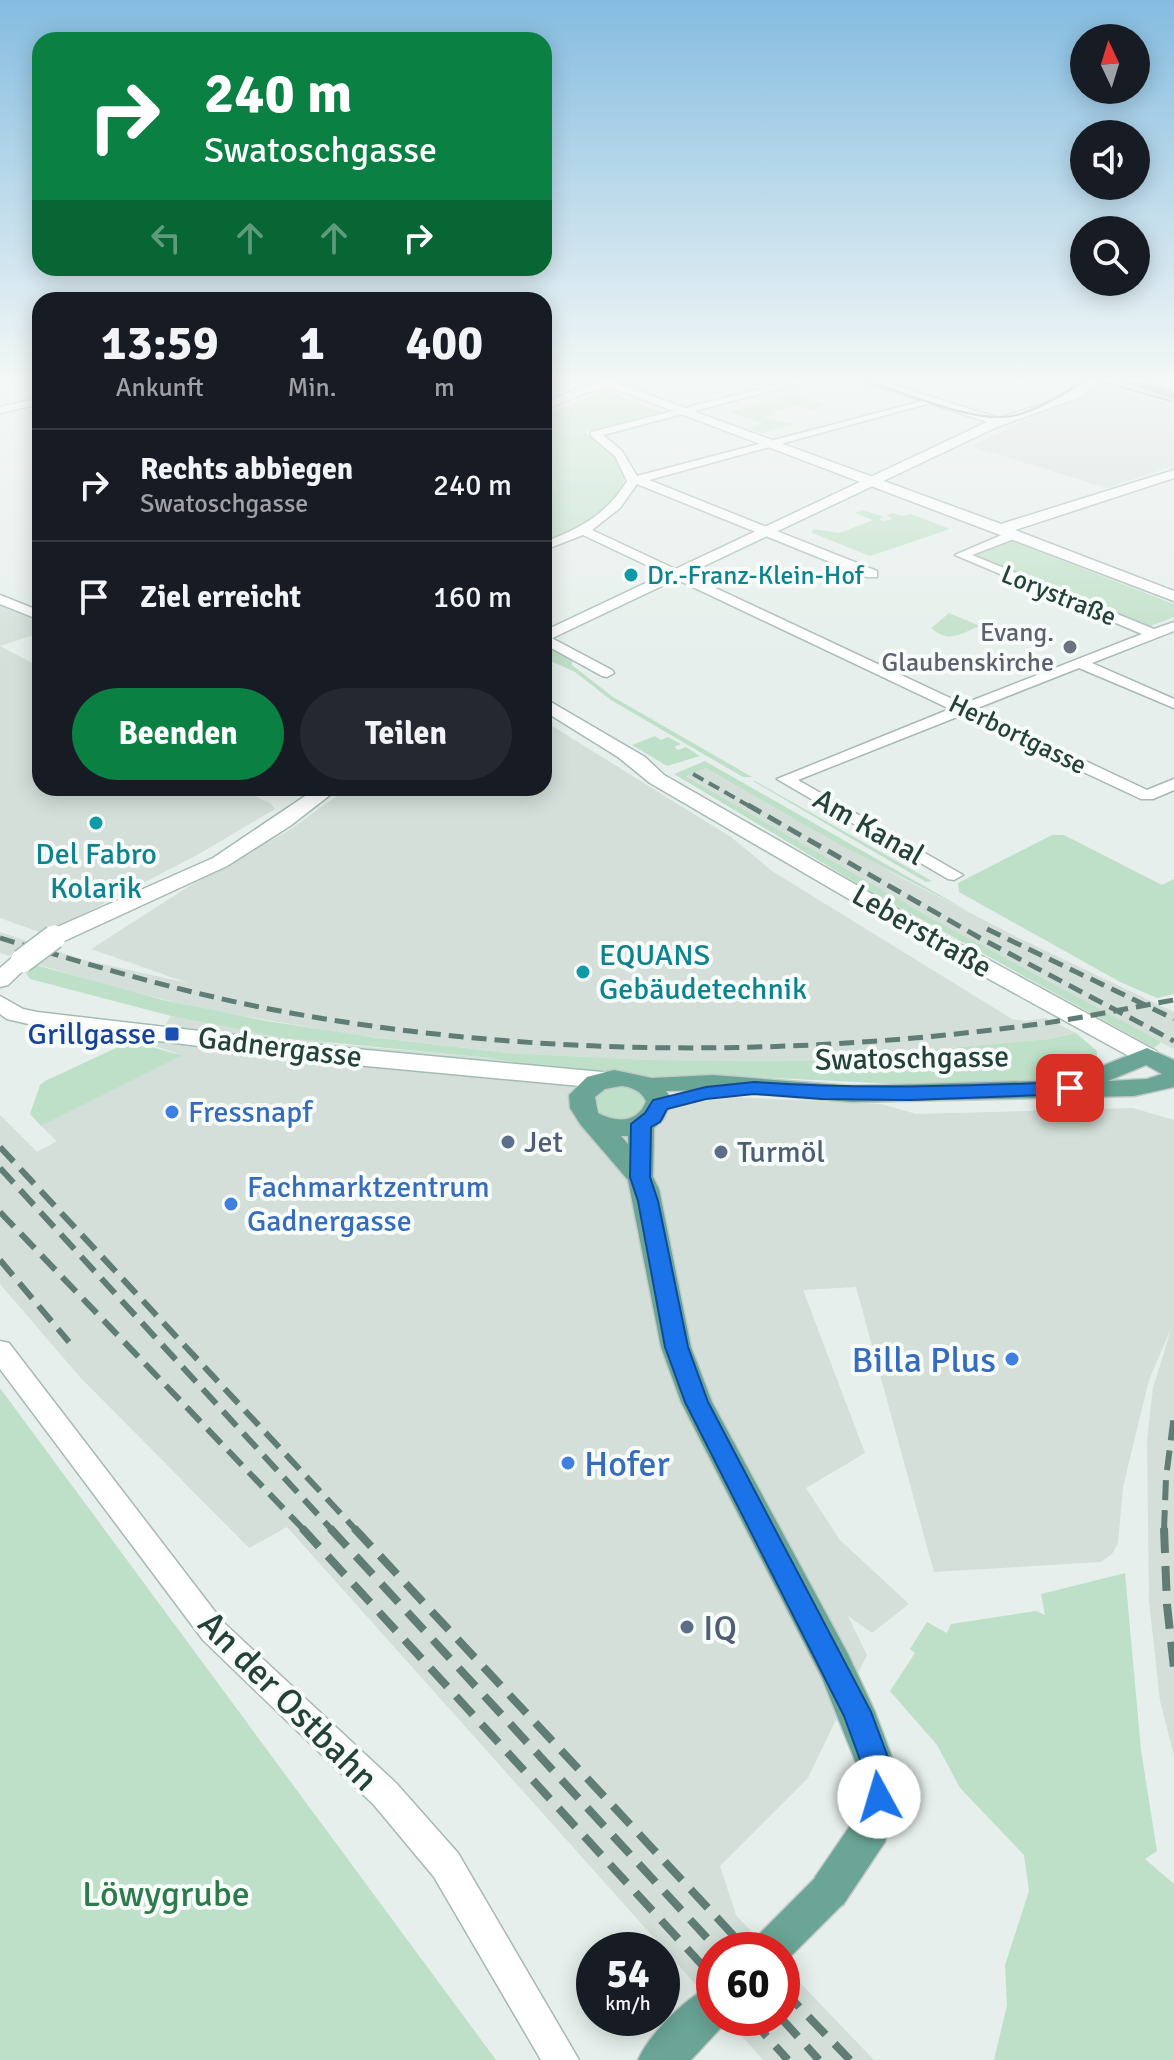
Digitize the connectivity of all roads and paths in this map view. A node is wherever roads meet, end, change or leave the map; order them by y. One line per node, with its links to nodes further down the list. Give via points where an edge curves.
1 (631, 475): 7 (street)
2 (655, 475): 7 (street)
3 (860, 475): 6 (main road, Lorystraße)
4 (885, 475): 6 (main road)
5 (1172, 476): 10 (main road)
6 (874, 480): 8 (main road); 10 (main road, Lorystraße)
7 (633, 481): 8 (street); 9 (street, via 613,512)
8 (769, 530): 12 (main road); 13 (street)
9 (584, 531): 11 (street); 12 (street, Herbortgasse)
10 (1009, 532): 14 (main road, Lorystraße); 19 (street, Lorystraße, via 961,553)
11 (552, 543)
12 (674, 574): 18 (main road); 25 (street, Herbortgasse)
13 (872, 574)
14 (1174, 596)
15 (0, 599): 16 (street)
16 (32, 613)
17 (1174, 626): 19 (street)
18 (552, 634)
19 (1155, 634): 21 (street)
20 (552, 642): 22 (street)
21 (1079, 663): 23 (street); 25 (street)
22 (607, 673)
23 (1174, 704)
24 (552, 708): 31 (main road, Leberstraße, via 657,779)
25 (964, 708): 26 (street, Herbortgasse, via 1147,796); 28 (street, Am Kanal, via 785,779)
26 (1174, 784)
27 (318, 796): 29 (main road, bridge, via 220,862 54,937)
28 (954, 875)
29 (0, 980)
30 (0, 1003): 33 (main road, Gadnergasse, via 15,1014 37,1019)
31 (1147, 1056): 32 (main road); 36 (main road, Swatoschgasse)
32 (1174, 1070)
33 (524, 1073): 35 (main road, Gadnergasse); 38 (main road, Gadnergasse)
34 (1174, 1078): 36 (main road, Swatoschgasse, via 1139,1089)
35 (602, 1080): 37 (main road, via 627,1078); 38 (main road)
36 (1070, 1088): 37 (main road, Swatoschgasse, via 911,1094 754,1088)
37 (654, 1096): 40 (main road, via 653,1117)
38 (581, 1100): 39 (main road, via 584,1112)
39 (596, 1123): 40 (main road, via 618,1128); 41 (main road)
40 (641, 1124): 41 (main road)
41 (640, 1177): 43 (main road, bridge, via 676,1347 697,1402 835,1666 877,1768 879,1797 860,1850)
42 (0, 1350): 45 (street, An der Ostbahn, via 213,1631 385,1794 446,1865)
43 (788, 1932)
44 (696, 2024): 46 (main road)
45 (561, 2060)
46 (660, 2060)

